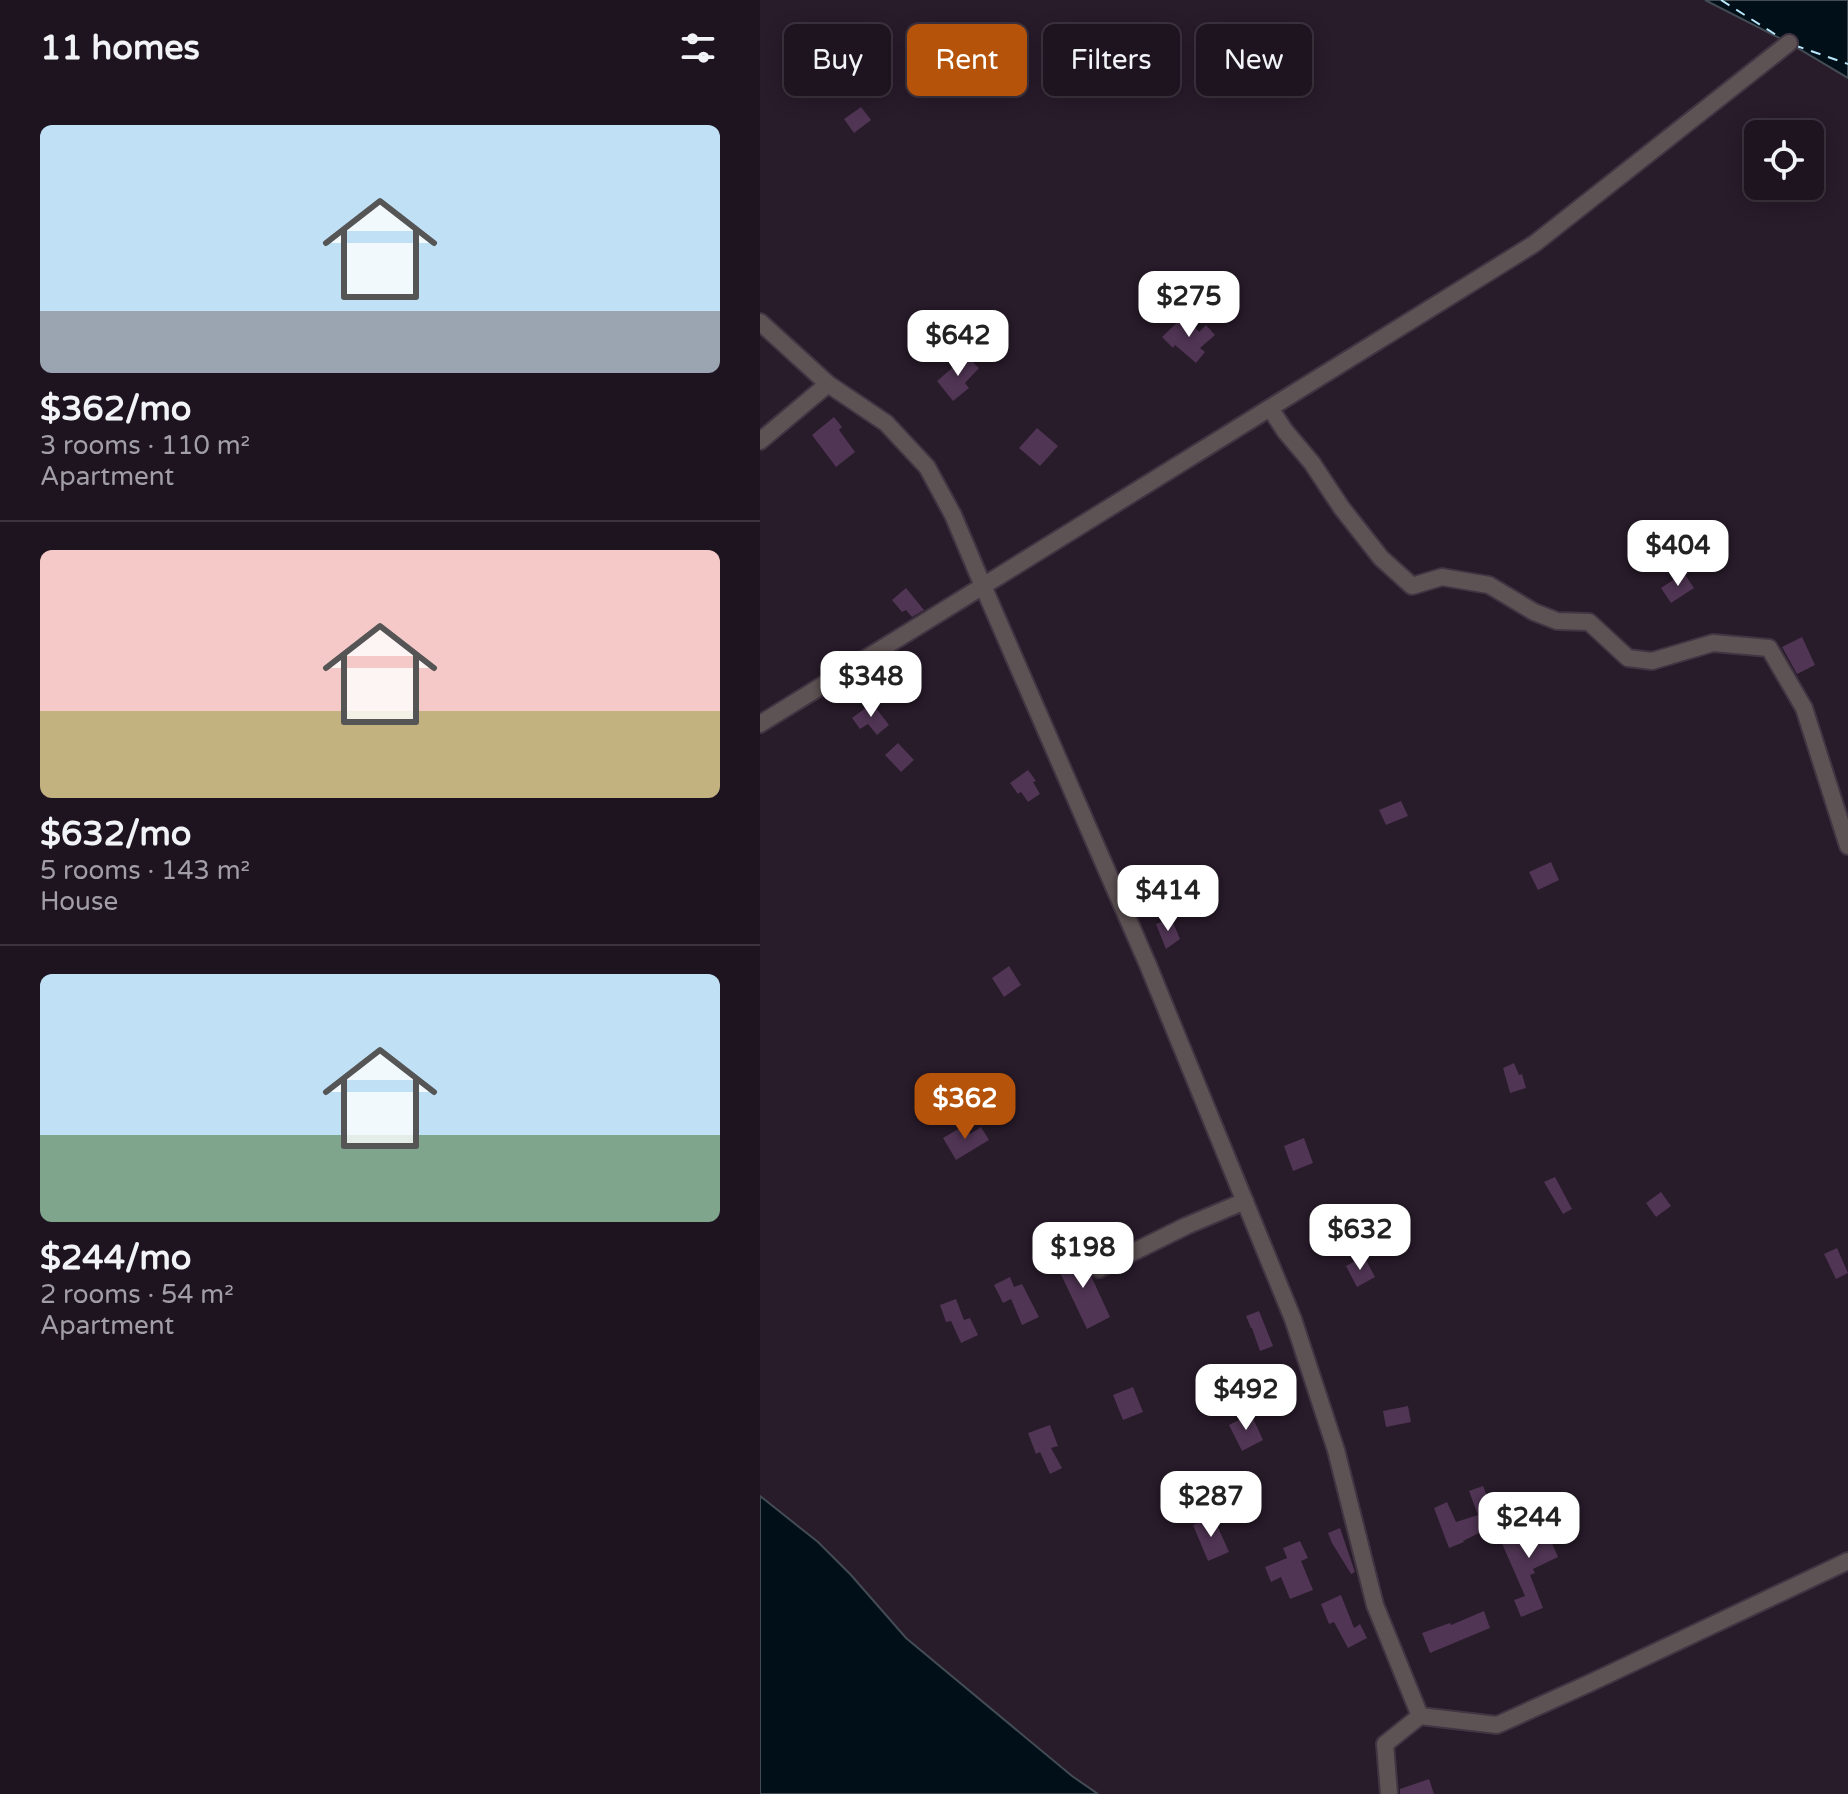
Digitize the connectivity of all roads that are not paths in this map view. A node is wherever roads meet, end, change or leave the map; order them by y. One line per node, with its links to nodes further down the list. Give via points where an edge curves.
1 (1789, 43): 4 (street, via 1534,244)
2 (760, 322): 3 (street)
3 (828, 384): 5 (street); 6 (street, via 886,423 927,467)
4 (1270, 408): 6 (street); 8 (street, via 1381,558 1412,586 1442,577 1489,585 1557,621 1589,622 1628,658 1652,661 1713,643 1769,648 1804,708)
5 (760, 441)
6 (983, 586): 7 (street); 9 (street)
7 (760, 724)
8 (1848, 846)
9 (1245, 1201): 10 (street); 12 (street, via 1293,1319 1336,1450 1375,1605)
10 (1099, 1269)
11 (1848, 1561): 12 (street, via 1497,1725)
12 (1420, 1716): 13 (street, via 1385,1744)
13 (1389, 1794)

